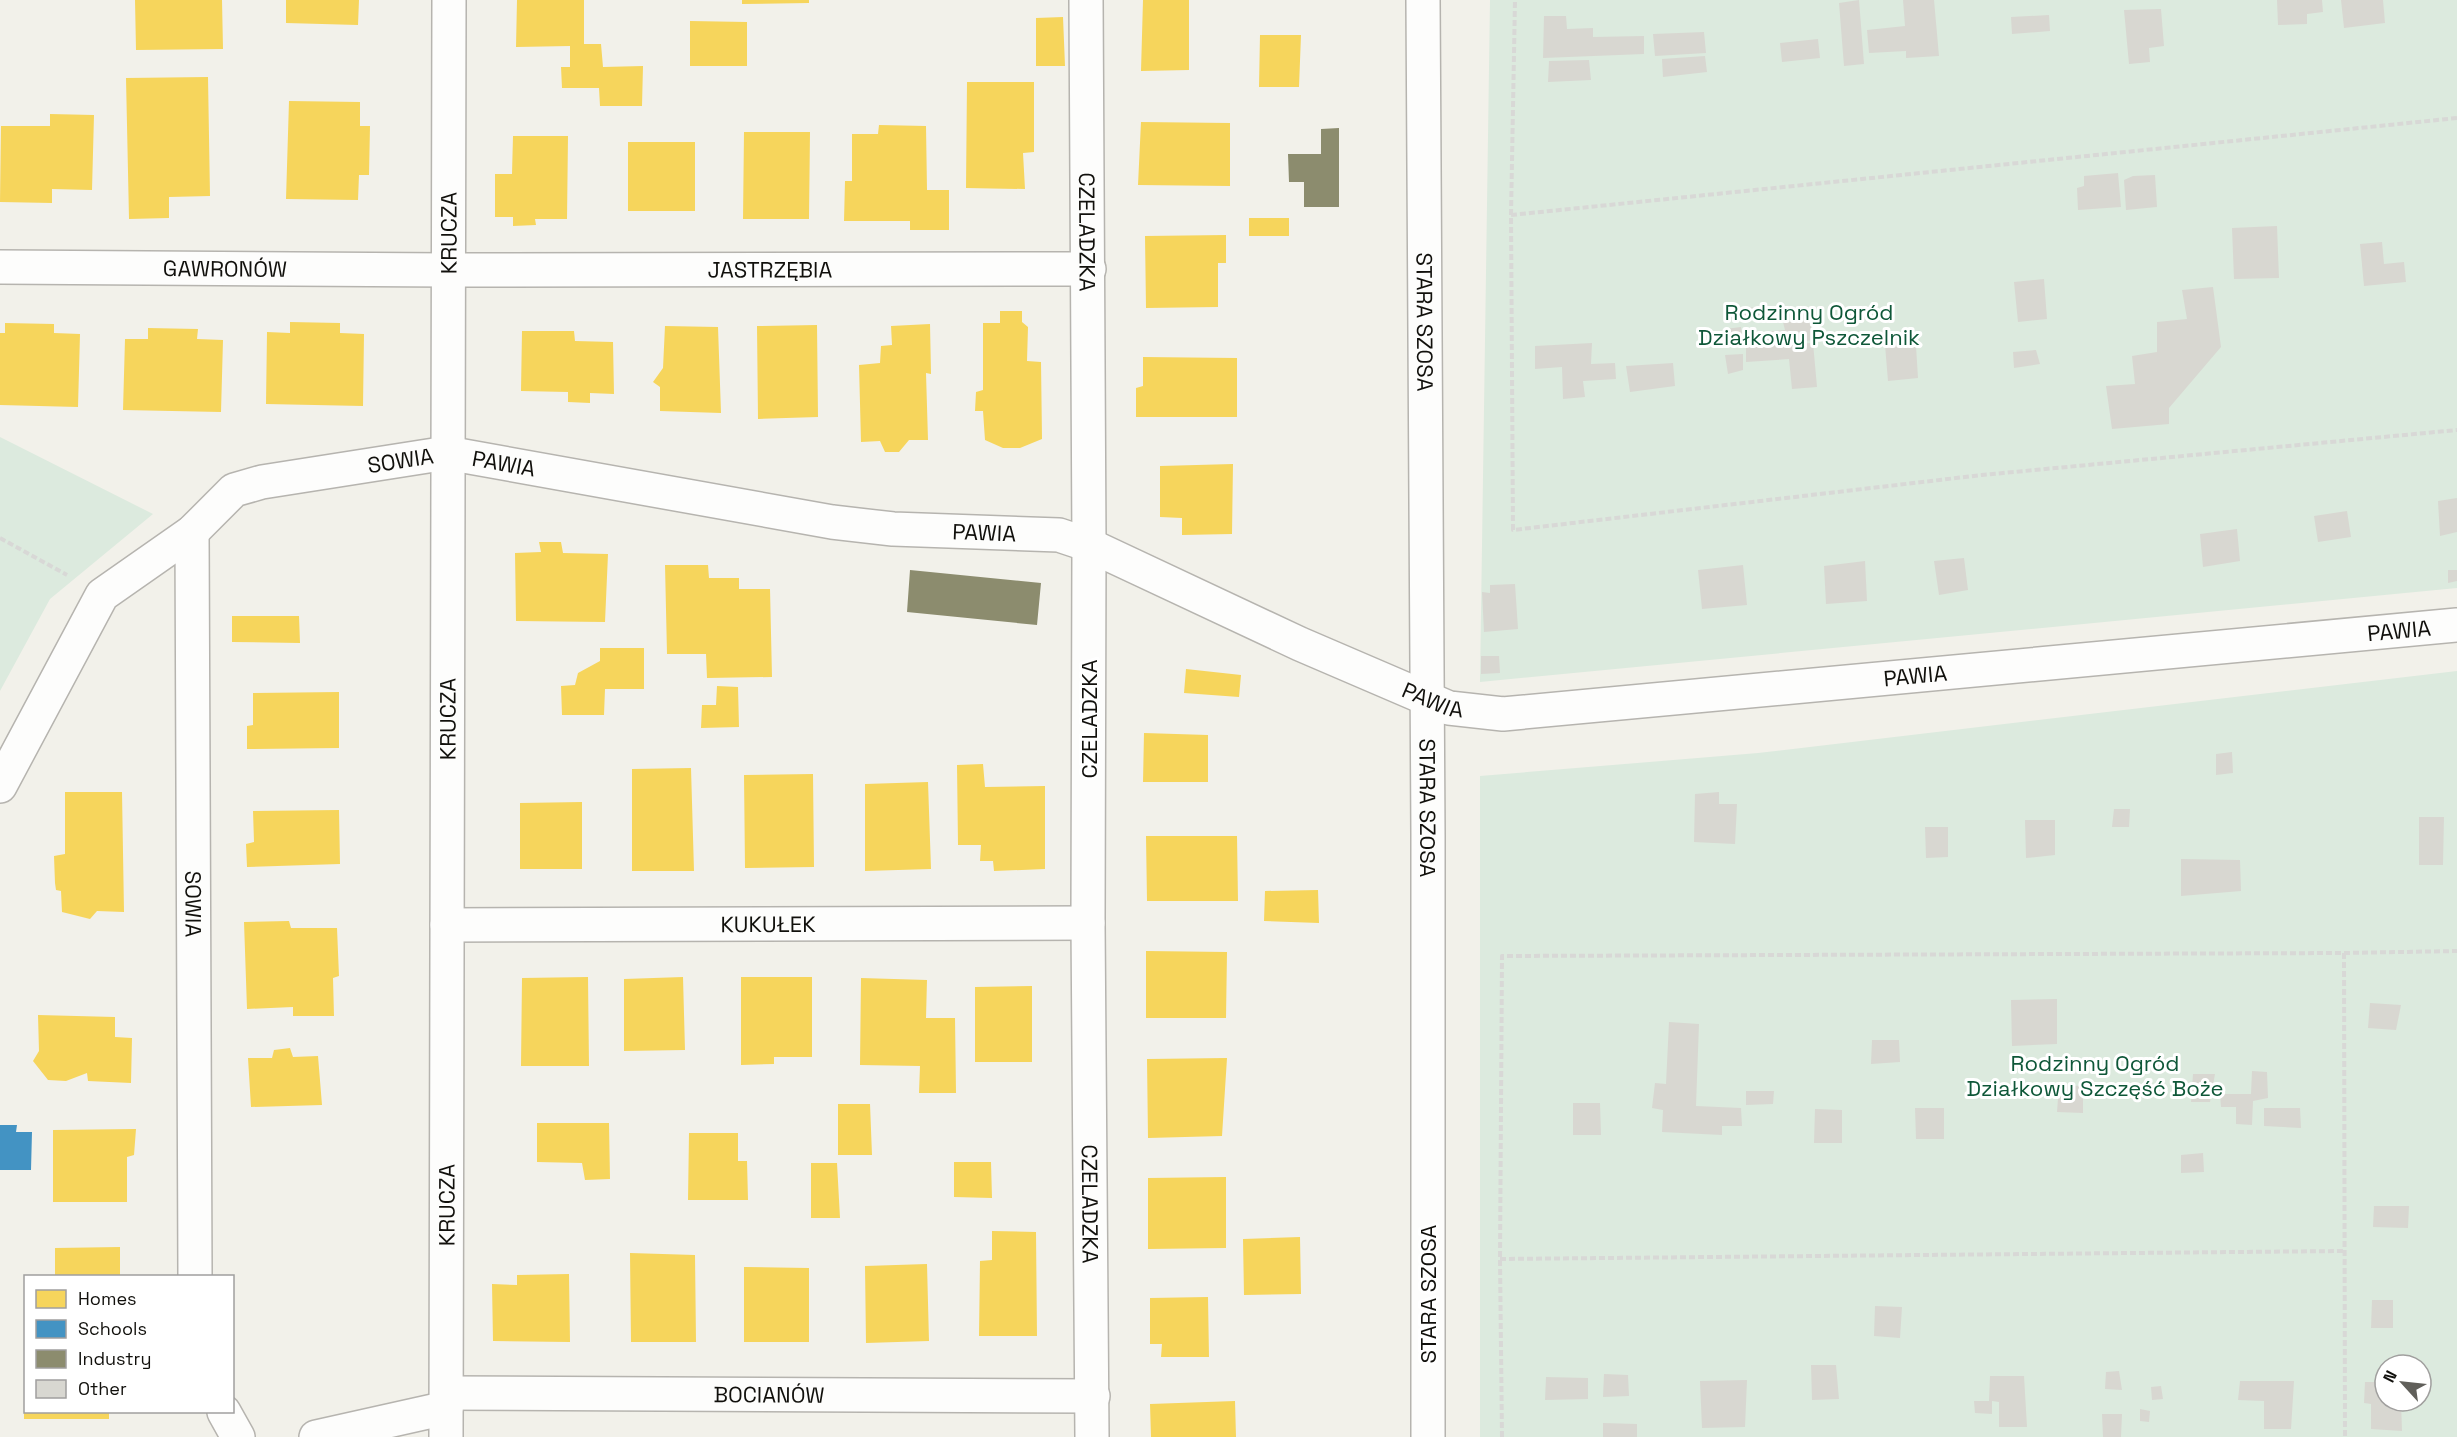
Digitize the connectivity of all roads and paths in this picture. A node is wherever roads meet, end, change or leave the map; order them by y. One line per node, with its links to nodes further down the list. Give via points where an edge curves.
1 (449, 0): 9 (street, KRUCZA)
2 (1086, 0): 8 (street, CZELADZKA)
3 (1423, 0): 17 (street, STARA SZOSA)
4 (1515, 0): 6 (path)
5 (2457, 118): 6 (path)
6 (1511, 215): 10 (path, via 1513,530 1982,475)
7 (0, 267): 9 (street, GAWRONÓW)
8 (1089, 269): 9 (street, JASTRZĘBIA); 14 (street, CZELADZKA)
9 (449, 270): 11 (street, KRUCZA)
10 (2457, 430)
11 (447, 453): 12 (street, SOWIA, via 262,482 234,490); 14 (street, PAWIA, via 832,522 893,529 1059,535); 20 (street, KRUCZA)
12 (192, 532): 15 (street, SOWIA); 25 (street, SOWIA)
13 (0, 538): 15 (path)
14 (1089, 544): 17 (street, PAWIA, via 1300,644); 19 (street, CZELADZKA)
15 (102, 594): 18 (street, SOWIA)
16 (2457, 625): 17 (street, PAWIA, via 1503,714 1449,708)
17 (1426, 698): 32 (street, STARA SZOSA)
18 (0, 786)
19 (1088, 923): 20 (street, KUKUŁEK); 26 (street, CZELADZKA)
20 (447, 925): 28 (street, KRUCZA)
21 (2457, 951): 22 (path)
22 (2344, 954): 23 (path); 24 (path, via 1502,956)
23 (2344, 1251): 24 (path); 34 (path)
24 (1500, 1259): 33 (path)
25 (195, 1275)
26 (1093, 1396): 28 (street, BOCIANÓW); 31 (street, CZELADZKA)
27 (225, 1413): 29 (street)
28 (447, 1413): 30 (street)
29 (238, 1437)
30 (316, 1437)
31 (1092, 1437)
32 (1428, 1437)
33 (1502, 1437)
34 (2345, 1437)

